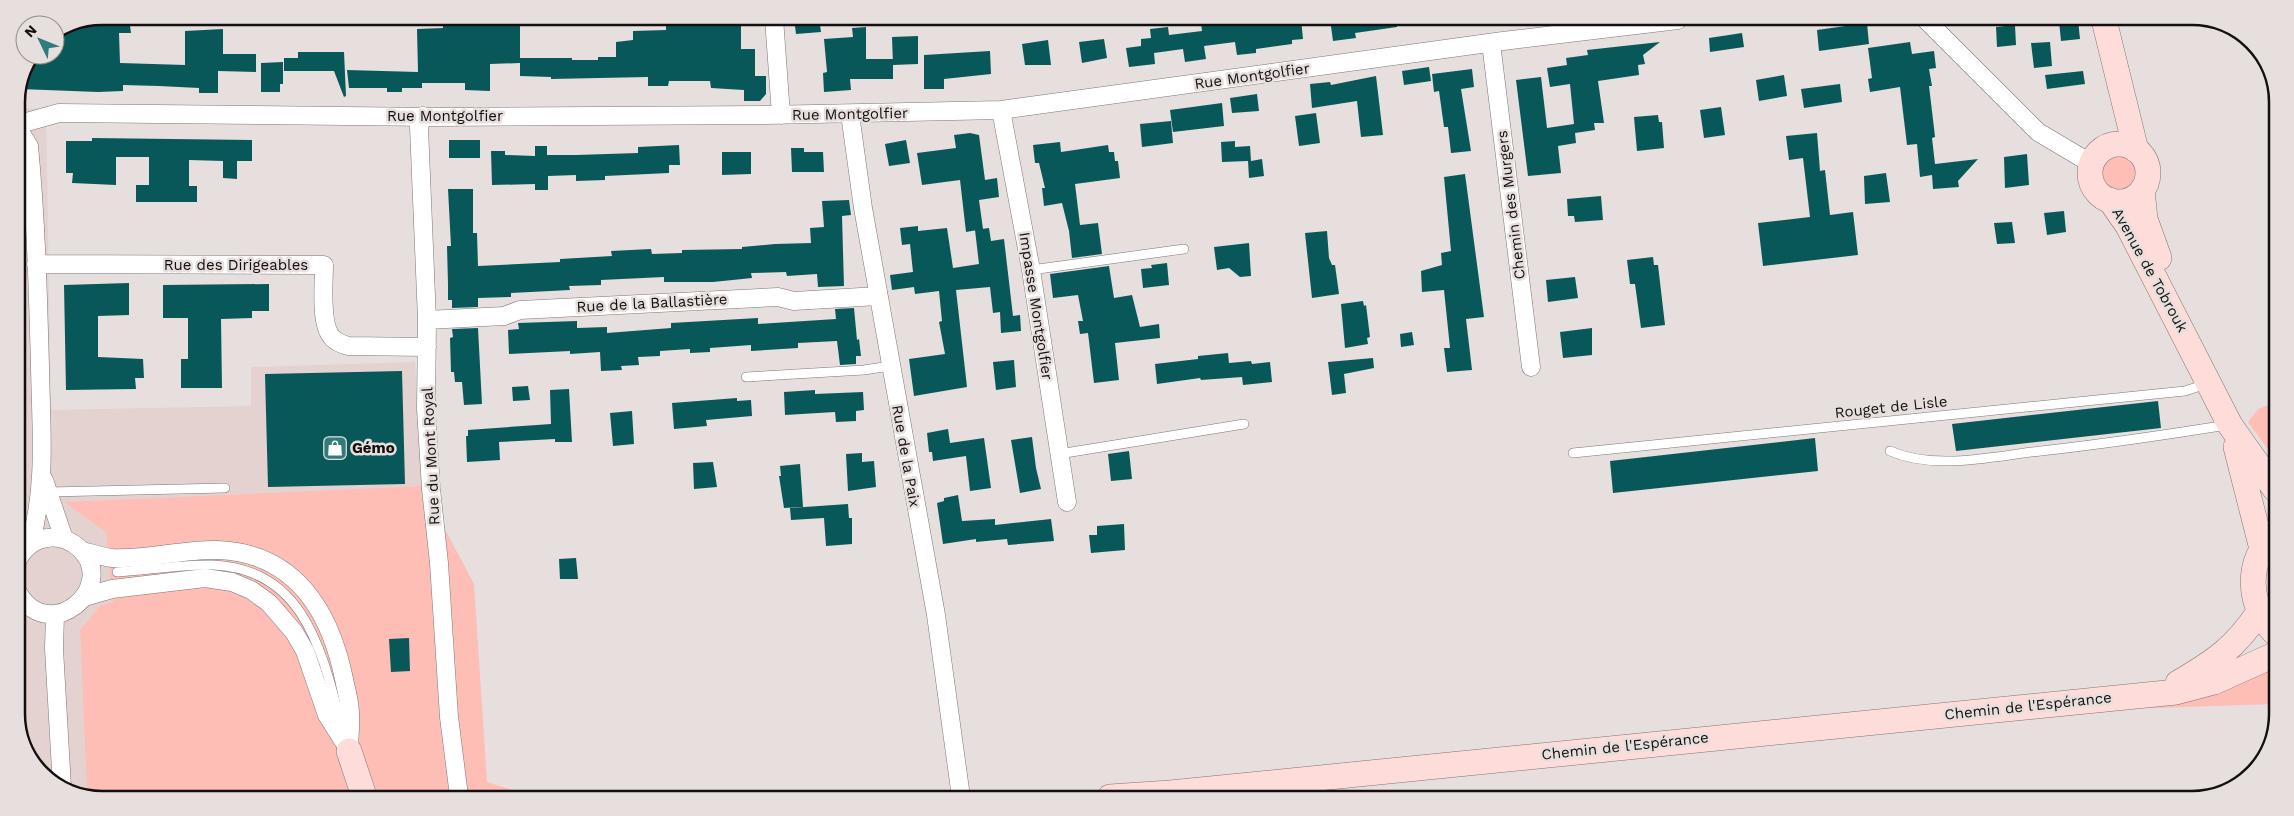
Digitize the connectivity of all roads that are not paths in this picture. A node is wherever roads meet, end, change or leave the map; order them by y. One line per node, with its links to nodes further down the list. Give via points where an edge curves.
1 (775, 25): 10 (street)
2 (1637, 25): 6 (street, Rue Montgolfier)
3 (1931, 25): 7 (street)
4 (1940, 25): 7 (street)
5 (2106, 32): 14 (street, Avenue de Tobrouk); 15 (street, Avenue de Tobrouk, via 2110,132)
6 (1491, 43): 8 (street, Rue Montgolfier); 26 (street, Chemin des Murgers)
7 (1958, 50): 15 (street, via 2038,132)
8 (1001, 110): 9 (street, Rue Montgolfier); 20 (street, Impasse Montgolfier)
9 (850, 114): 10 (street, Rue Montgolfier); 21 (street, Rue de la Paix)
10 (781, 115): 11 (street, Rue Montgolfier)
11 (423, 116): 12 (street, Rue Montgolfier, via 59,113); 22 (street, Rue du Mont Royal, via 419,127)
12 (25, 123)
13 (25, 139): 19 (street, via 30,146)
14 (2136, 150): 15 (street, via 2123,144 2109,146); 16 (street, Avenue de Tobrouk, via 2146,162 2146,184)
15 (2097, 157): 17 (street, Avenue de Tobrouk, via 2090,177 2095,188)
16 (2142, 190): 17 (street, Avenue de Tobrouk, via 2124,201); 23 (street, Avenue de Tobrouk, via 2146,219)
17 (2110, 200): 23 (street, Avenue de Tobrouk, via 2128,226)
18 (1184, 249): 20 (lane)
19 (36, 264): 24 (street, Rue des Dirigeables, via 324,265 325,318 331,336 338,343 348,346); 35 (street)
20 (1031, 270): 33 (street, Impasse Montgolfier)
21 (878, 296): 22 (street, Rue de la Ballastière, via 794,301 778,297 520,310 504,316); 25 (street, Rue de la Paix)
22 (427, 320): 24 (street, Rue du Mont Royal)
23 (2188, 341): 28 (street, Avenue de Tobrouk)
24 (427, 347): 54 (street, Rue du Mont Royal, via 426,409 431,489 449,717)
25 (890, 366): 27 (lane); 55 (street, Rue de la Paix, via 936,615)
26 (1531, 368)
27 (746, 377)
28 (2208, 382): 30 (street, Avenue de Tobrouk); 32 (lane, Rouget de Lisle, via 2185,391)
29 (1244, 424): 33 (lane)
30 (2230, 425): 31 (lane, via 2150,438 1967,459 1917,460); 34 (street, Avenue de Tobrouk); 39 (street, Avenue de Tobrouk)
31 (1890, 451)
32 (1573, 453)
33 (1059, 454): 37 (street, Impasse Montgolfier)
34 (2269, 481)
35 (46, 485): 36 (lane); 38 (street); 40 (street)
36 (225, 488)
37 (1066, 502)
38 (64, 538): 40 (street, via 41,539); 42 (street)
39 (2268, 541): 46 (street, via 2256,563 2253,580)
40 (30, 544): 41 (street)
41 (25, 550)
42 (82, 551): 44 (street, via 89,562 91,574); 51 (street, via 110,558 229,551 254,557 284,572 304,588 317,605 338,650 350,712)
43 (118, 572): 51 (lane, via 220,566 252,574 278,589 299,610 318,642)
44 (84, 598): 47 (street, via 77,606); 51 (street, via 112,589 205,578 232,582 251,590 269,603 294,632 305,651 328,715)
45 (25, 600): 47 (street, via 36,610)
46 (2259, 612): 48 (street); 50 (street, Chemin de l'Espérance, via 2231,648 2209,665 2174,686)
47 (55, 614): 52 (street)
48 (2269, 625)
49 (2269, 657): 50 (street, Chemin de l'Espérance, via 2214,682 2176,692)
50 (2140, 695): 56 (street, Chemin de l'Espérance)
51 (349, 750): 53 (street)
52 (62, 779)
53 (362, 791)
54 (458, 791)
55 (960, 791)
56 (1190, 791)

